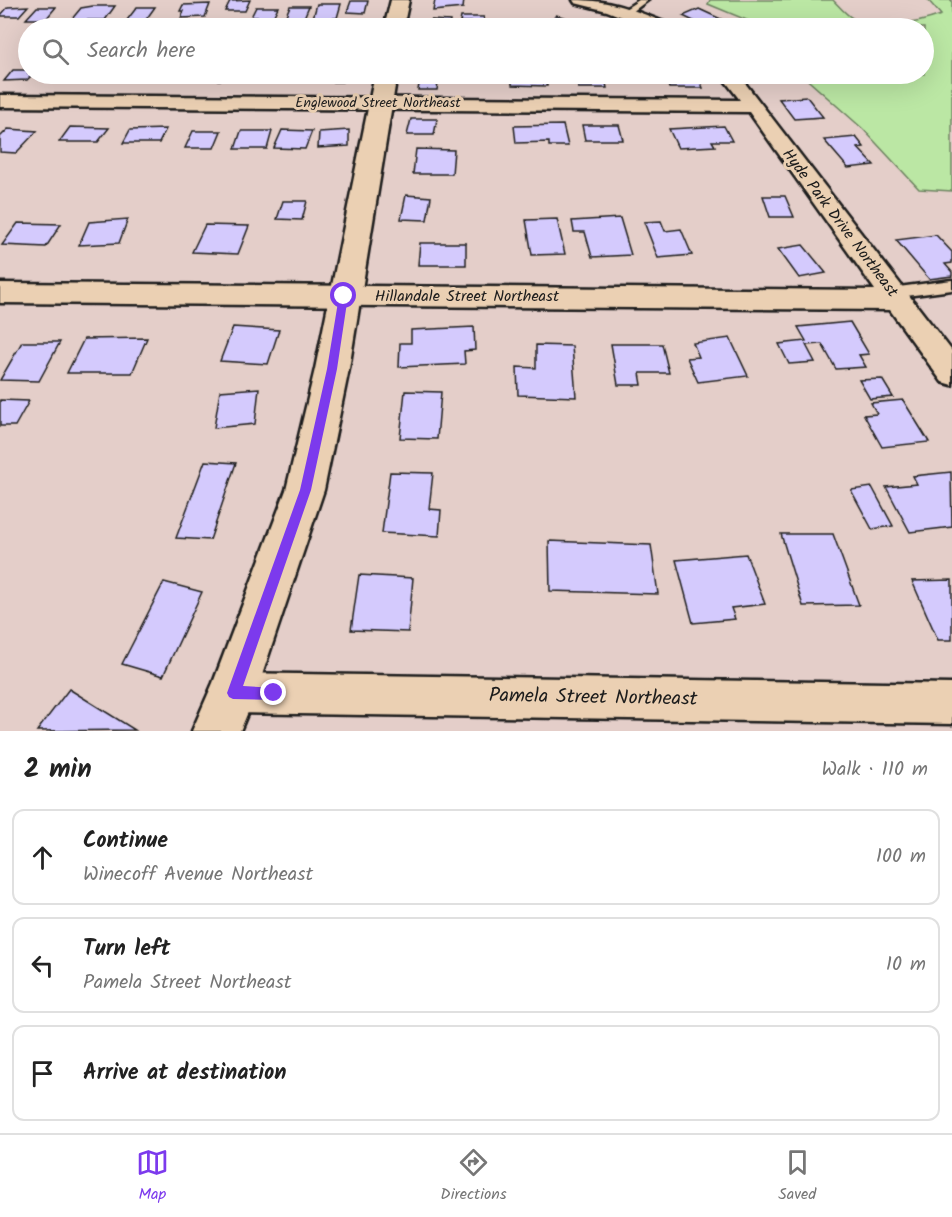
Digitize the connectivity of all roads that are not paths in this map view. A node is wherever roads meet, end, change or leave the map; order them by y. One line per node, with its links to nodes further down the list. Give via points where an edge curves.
1 (400, 0): 5 (street)
2 (581, 0): 4 (street)
3 (644, 0): 4 (lane)
4 (625, 13): 6 (street)
5 (396, 18)
6 (638, 18)
7 (737, 84): 10 (street, Hyde Park Drive Northeast)
8 (383, 88): 9 (street, Englewood Street Northeast); 10 (street, Englewood Street Northeast); 13 (street)
9 (0, 101)
10 (755, 106): 14 (street, Hyde Park Drive Northeast)
11 (952, 285): 14 (lane)
12 (2, 296): 13 (street, Hillandale Street Northeast)
13 (344, 296): 14 (street, Hillandale Street Northeast); 16 (street, via 305,490)
14 (894, 296): 15 (street, Hyde Park Drive Northeast)
15 (952, 373)
16 (233, 693): 17 (street, Pamela Street Northeast); 18 (street)
17 (952, 704)
18 (216, 731)

